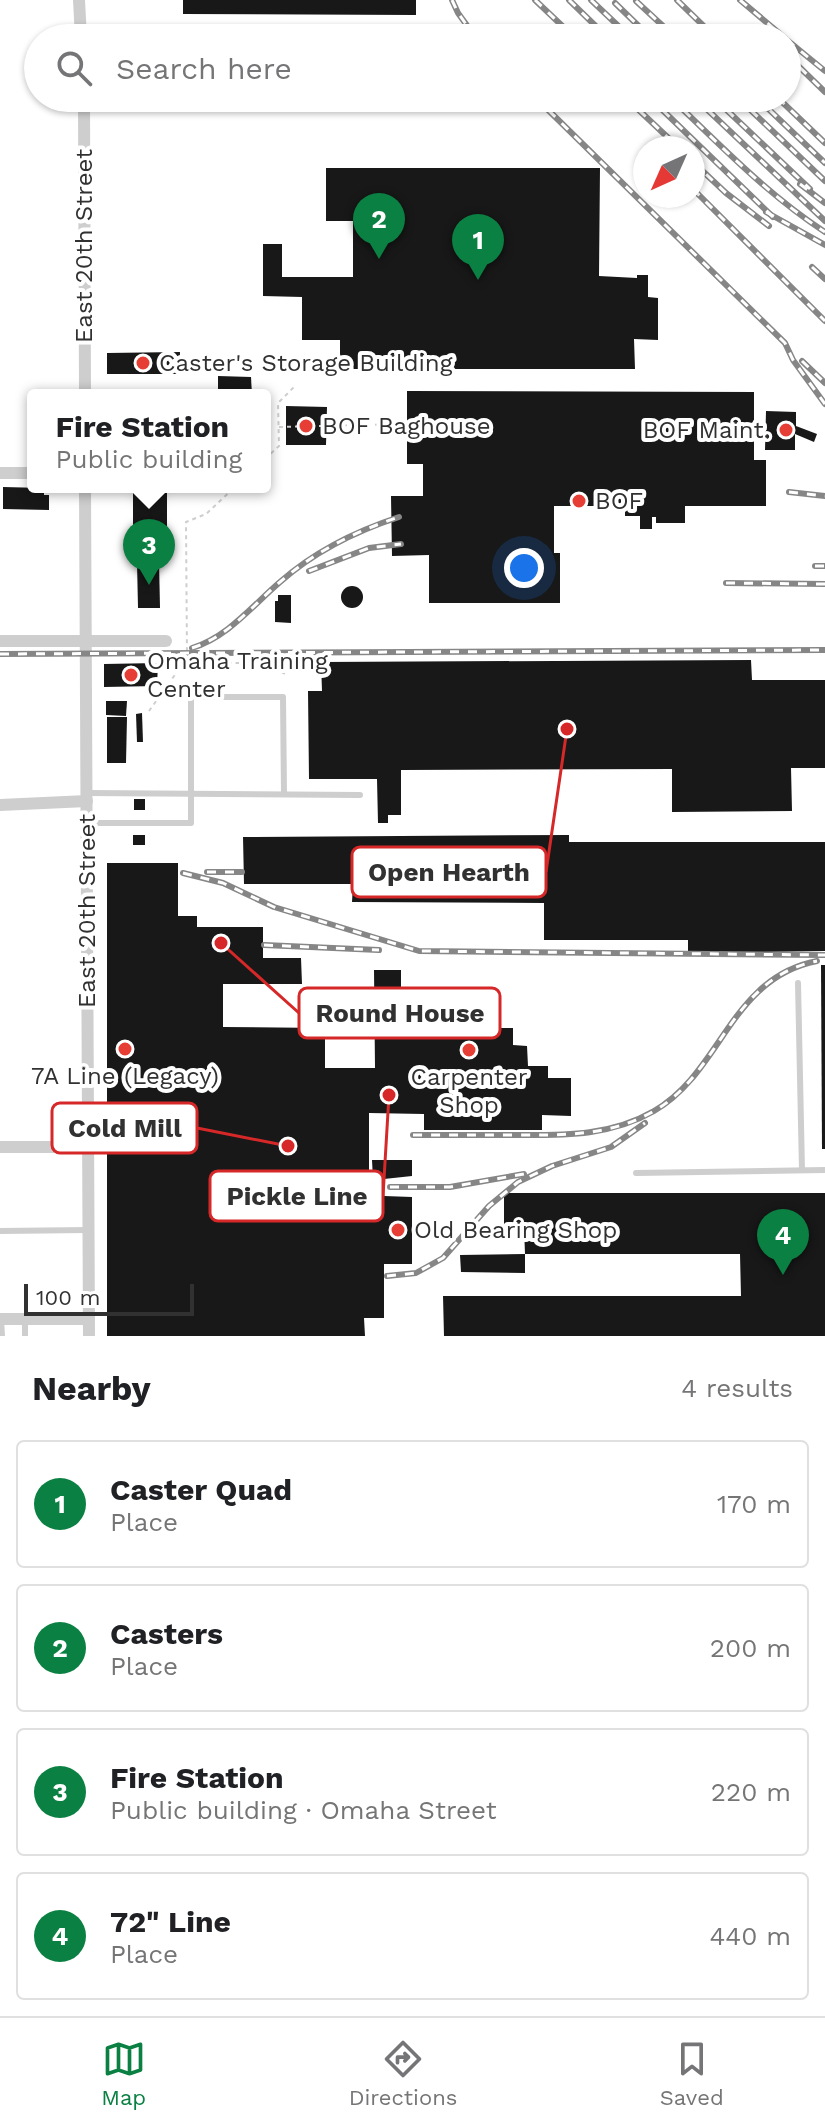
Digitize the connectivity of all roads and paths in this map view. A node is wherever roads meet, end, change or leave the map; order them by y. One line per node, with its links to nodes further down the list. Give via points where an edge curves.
1 (79, 0): 3 (street)
2 (85, 0): 4 (street)
3 (81, 24)
4 (83, 24)
5 (84, 112): 7 (street, East 20th Street)
6 (296, 385): 9 (path, via 278,403)
7 (85, 389)
8 (401, 424): 9 (path)
9 (279, 427): 10 (path, via 279,446)
10 (271, 453)
11 (0, 473): 12 (street)
12 (27, 473)
13 (85, 493): 16 (street, East 20th Street)
14 (229, 493): 18 (path, via 206,514 186,522)
15 (0, 641): 16 (street)
16 (86, 641): 17 (street); 24 (street, East 20th Street)
17 (166, 641)
18 (187, 658): 19 (path, via 268,664); 20 (path)
19 (285, 674)
20 (149, 711)
21 (192, 792): 22 (lane); 22 (lane, via 191,697 283,697); 24 (lane); 26 (lane, via 191,823)
22 (284, 793): 23 (lane)
23 (360, 795)
24 (87, 797): 25 (street); 26 (street, East 20th Street)
25 (0, 805)
26 (87, 823): 29 (street, East 20th Street)
27 (798, 983): 30 (lane)
28 (0, 1147): 29 (street)
29 (88, 1147): 33 (street, East 20th Street)
30 (802, 1170): 31 (lane); 32 (lane)
31 (825, 1170)
32 (636, 1173)
33 (89, 1230): 34 (lane); 37 (street, East 20th Street)
34 (0, 1231)
35 (1, 1319): 36 (street); 38 (lane)
36 (25, 1319): 37 (street); 39 (lane)
37 (89, 1319): 40 (street, East 20th Street)
38 (2, 1336)
39 (25, 1336)
40 (89, 1336)

